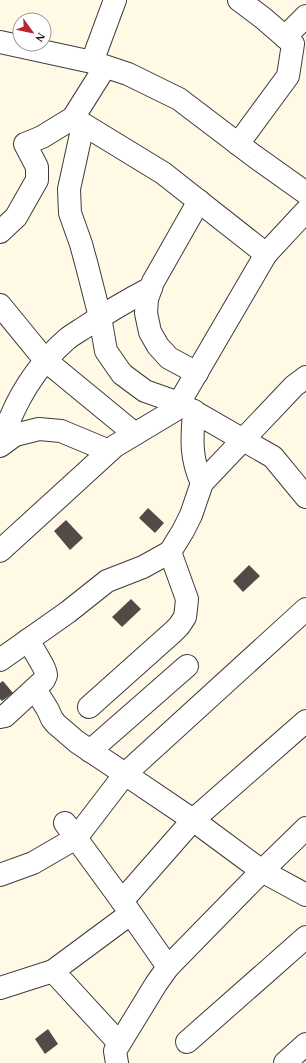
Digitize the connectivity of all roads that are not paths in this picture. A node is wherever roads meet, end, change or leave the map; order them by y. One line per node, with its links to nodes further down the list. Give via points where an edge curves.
1 (115, 0): 6 (street)
2 (239, 0): 4 (street)
3 (306, 16): 4 (street)
4 (285, 37): 8 (street, via 293,44 288,76)
5 (0, 42): 6 (street)
6 (98, 65): 7 (street); 8 (street, via 128,74 179,99)
7 (78, 121): 10 (street, via 163,174); 12 (street, via 25,144 38,167 37,180 16,217); 16 (street, via 69,189 70,213 82,244)
8 (238, 144): 9 (street)
9 (306, 193)
10 (199, 201): 13 (street); 14 (street)
11 (306, 211): 13 (street)
12 (0, 232)
13 (266, 254): 18 (street)
14 (151, 288): 16 (street); 18 (street, via 146,313 150,332 169,358)
15 (0, 305): 17 (street)
16 (100, 317): 17 (street, via 68,338); 20 (street, via 106,351 122,374 145,392)
17 (45, 360): 21 (street); 23 (street, via 25,388)
18 (197, 373): 20 (street)
19 (306, 377): 22 (street, via 294,386)
20 (186, 407): 21 (street, via 175,410); 22 (street); 25 (street, via 193,458)
21 (135, 434): 24 (street)
22 (244, 439): 25 (street); 26 (street, via 273,457)
23 (0, 445): 24 (street, via 15,435 39,429 61,431)
24 (109, 451): 27 (street)
25 (202, 483): 28 (street, via 183,531)
26 (306, 497)
27 (0, 551)
28 (170, 552): 30 (street, via 143,567 107,581); 34 (street, via 187,599 185,616 179,626)
29 (306, 609): 38 (street)
30 (28, 640): 31 (street); 33 (street, via 46,674 44,682)
31 (0, 660)
32 (187, 666): 37 (street)
33 (35, 689): 36 (street); 37 (street, via 56,724)
34 (89, 707)
35 (306, 721): 39 (street)
36 (0, 722)
37 (90, 751): 38 (street)
38 (125, 774): 39 (street); 41 (street)
39 (193, 820): 42 (street); 45 (street)
40 (306, 828): 42 (street)
41 (70, 830): 43 (street, via 33,862); 45 (street)
42 (262, 871): 44 (street); 47 (street)
43 (0, 875)
44 (306, 895)
45 (126, 907): 47 (street); 48 (street)
46 (306, 937): 50 (street)
47 (168, 967): 52 (street)
48 (53, 971): 49 (street); 52 (street)
49 (0, 988)
50 (187, 1042)
51 (306, 1044): 53 (street)
52 (118, 1053)
53 (286, 1063)

